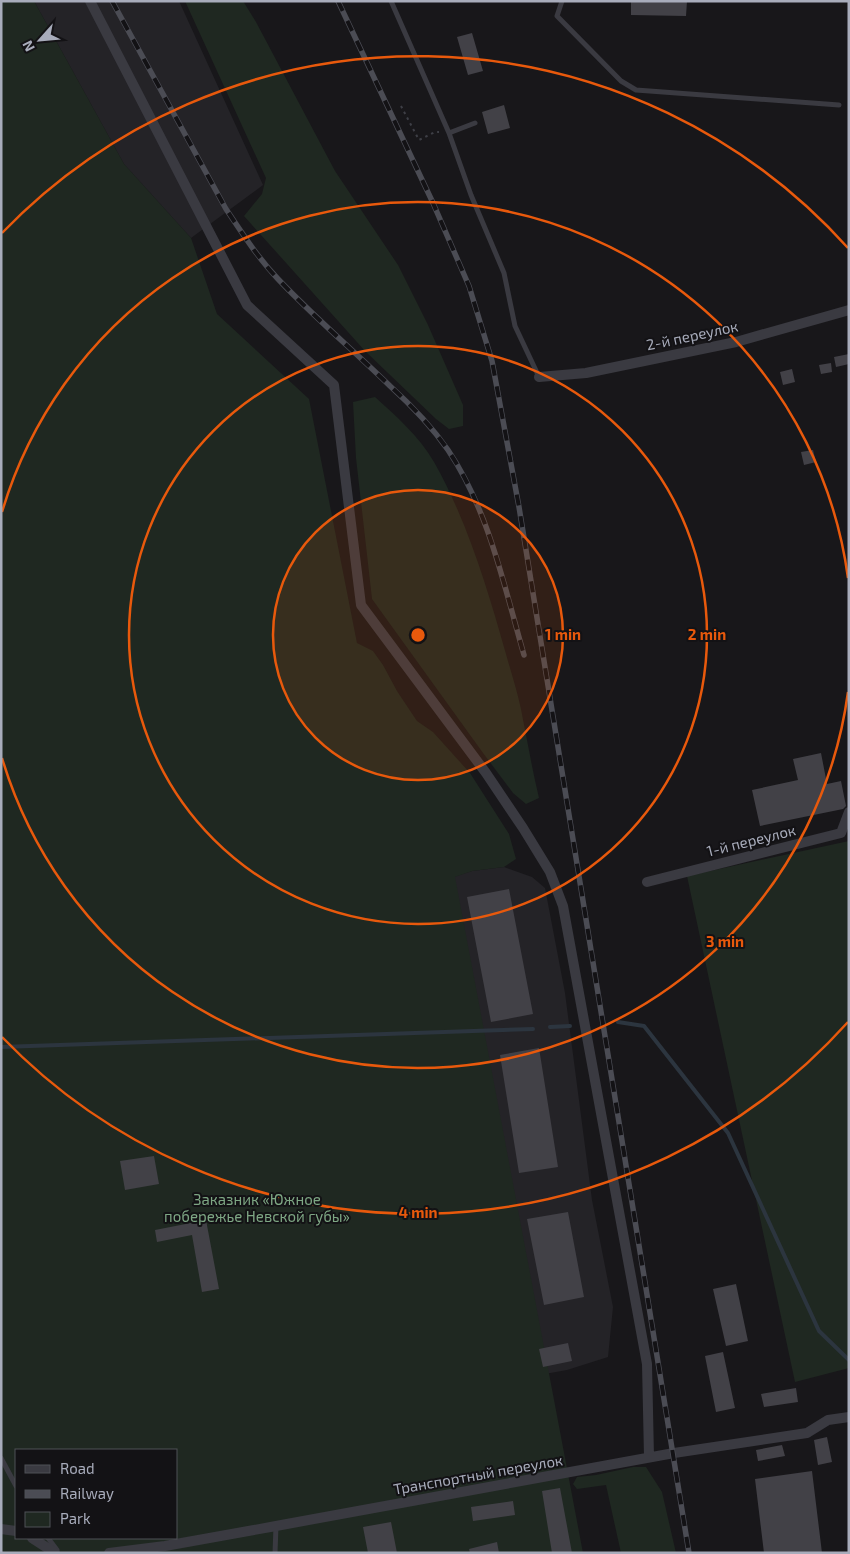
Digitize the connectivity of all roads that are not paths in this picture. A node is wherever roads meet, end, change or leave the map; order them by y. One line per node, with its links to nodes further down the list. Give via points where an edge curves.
1 (90, 1): 12 (street, via 247,305 334,385 361,605 502,797 550,872 560,897 647,1364)
2 (391, 1): 6 (lane)
3 (562, 1): 4 (lane, via 558,16 621,81 636,90)
4 (839, 105)
5 (476, 123): 6 (lane)
6 (449, 133): 8 (lane, via 504,273 515,326)
7 (849, 310): 8 (street, 2-й переулок, via 736,342 586,373)
8 (539, 377)
9 (849, 812): 10 (street, 1-й переулок, via 841,833)
10 (647, 882)
11 (849, 1416): 12 (street, Транспортный переулок, via 828,1420 807,1433)
12 (649, 1457): 15 (street, Транспортный переулок)
13 (1, 1458): 14 (lane)
14 (15, 1484)
15 (276, 1526): 21 (street, Транспортный переулок); 22 (lane)
16 (1, 1529): 17 (street)
17 (15, 1530)
18 (34, 1539): 20 (street)
19 (49, 1539): 20 (lane)
20 (57, 1553)
21 (109, 1553)
22 (275, 1553)

